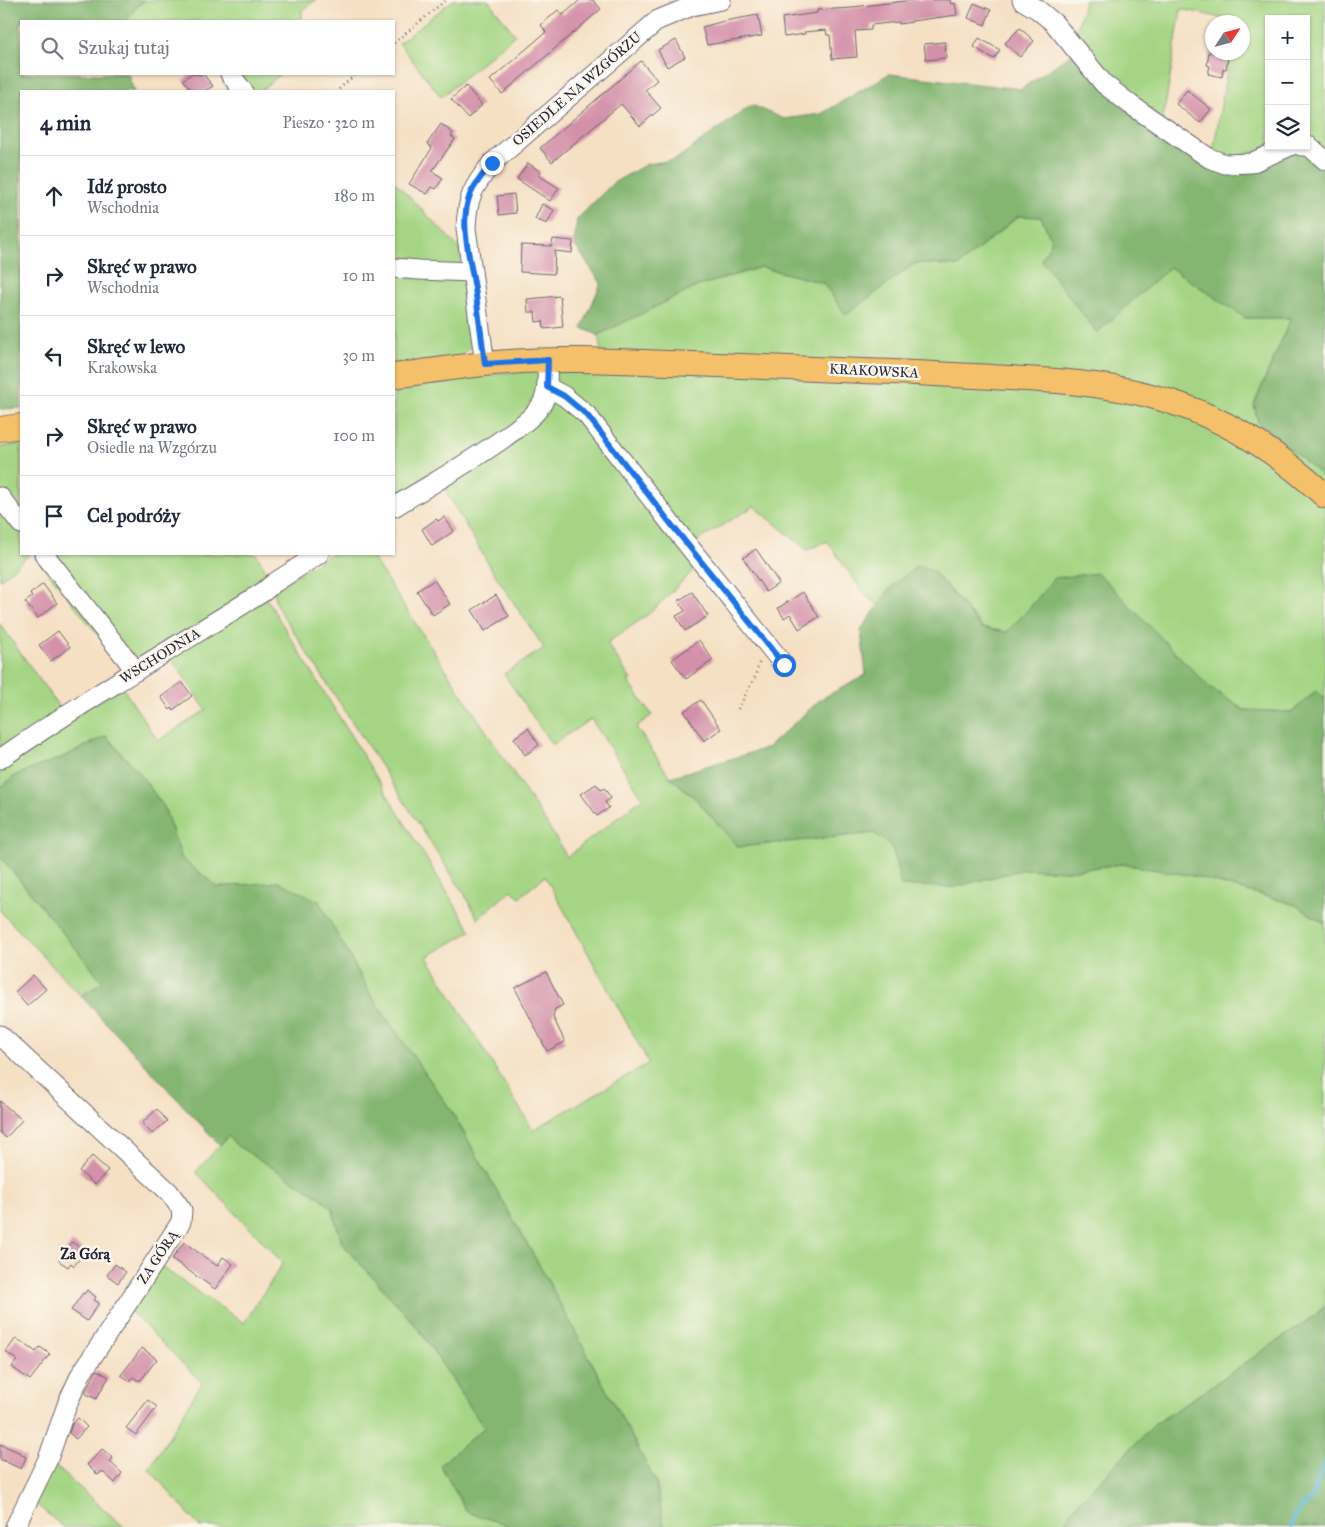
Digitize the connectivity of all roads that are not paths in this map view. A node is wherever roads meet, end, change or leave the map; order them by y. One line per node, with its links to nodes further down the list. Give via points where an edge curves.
1 (722, 0): 9 (street, OSIEDLE NA WZGÓRZU, via 692,6 658,20 492,163 477,182 466,213)
2 (1022, 0): 6 (street, via 1054,23 1104,84 1209,158 1225,164 1251,163)
3 (231, 75): 4 (street)
4 (242, 90)
5 (1310, 147): 7 (street)
6 (1281, 150)
7 (1325, 160)
8 (395, 268): 9 (street)
9 (472, 272): 11 (street, OSIEDLE NA WZGÓRZU)
10 (548, 360): 11 (main road, KRAKOWSKA); 13 (street); 16 (main road, KRAKOWSKA, via 902,372 1054,380 1119,389 1180,405 1237,430 1292,467)
11 (485, 364): 12 (main road, KRAKOWSKA)
12 (395, 376)
13 (547, 387): 18 (street, via 543,401 523,424 478,456); 22 (street, via 587,415)
14 (20, 426): 15 (main road)
15 (0, 429)
16 (1325, 496)
17 (0, 497): 19 (street)
18 (395, 506)
19 (20, 523)
20 (45, 555): 23 (street)
21 (318, 555): 23 (street, WSCHODNIA)
22 (784, 665)
23 (136, 671): 24 (street, WSCHODNIA)
24 (0, 759)
25 (0, 1036): 26 (street, ZA GÓRĄ, via 170,1192 182,1210 181,1222 81,1374 48,1459)
26 (15, 1527)

